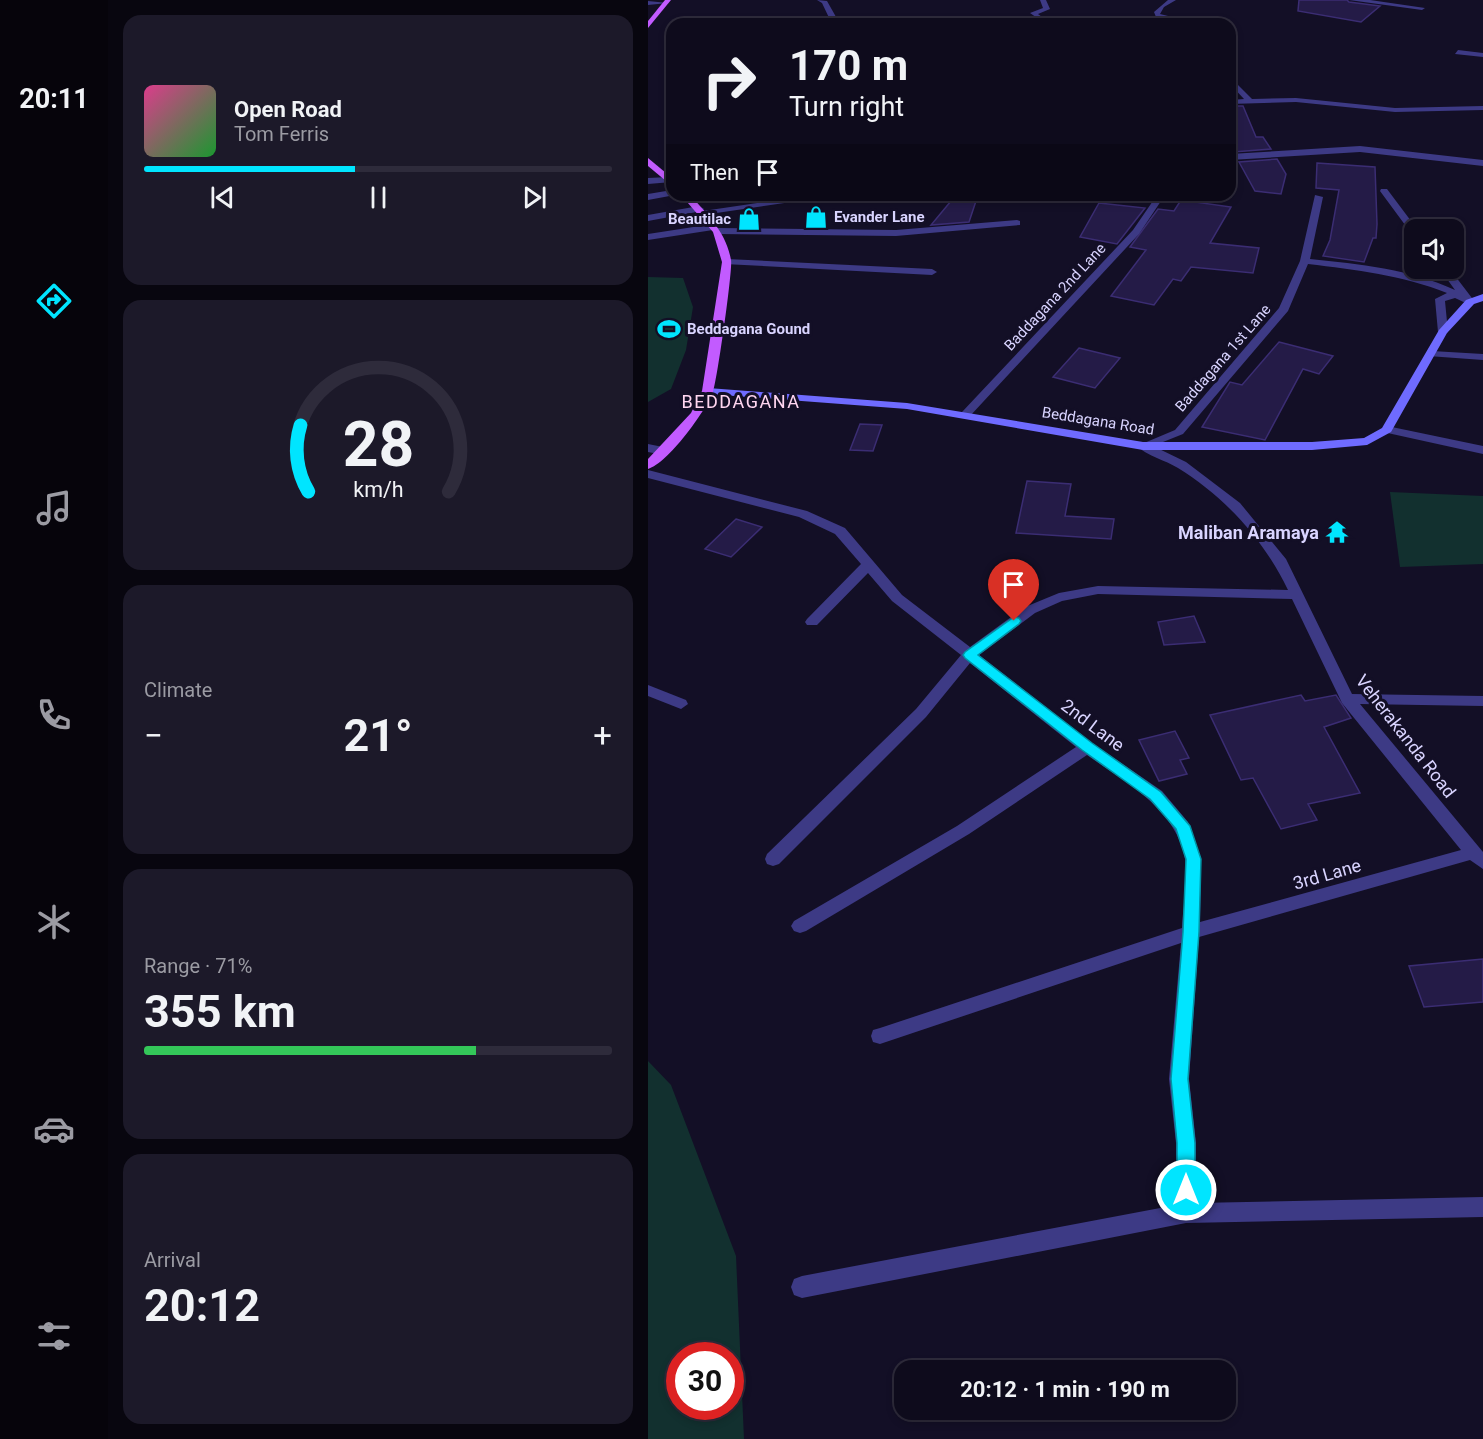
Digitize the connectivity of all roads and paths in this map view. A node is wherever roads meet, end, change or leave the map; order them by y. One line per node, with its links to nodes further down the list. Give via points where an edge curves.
1 (820, 0): 8 (street)
2 (1043, 0): 9 (street, via 1047,9 1033,13)
3 (1173, 0): 10 (street, via 1156,13)
4 (1352, 0): 7 (street)
5 (666, 1): 6 (street); 11 (main road)
6 (648, 3)
7 (1422, 8)
8 (833, 18)
9 (1040, 18)
10 (1168, 18)
11 (648, 26)
12 (1458, 52): 13 (street)
13 (1483, 55)
14 (1236, 86): 15 (street)
15 (1250, 101): 16 (street); 17 (street, via 1296,100 1395,111)
16 (1236, 102)
17 (1483, 108)
18 (1236, 157): 19 (street, via 1360,149)
19 (1483, 163)
20 (650, 165): 21 (main road)
21 (666, 178)
22 (648, 181): 23 (street)
23 (666, 182)
24 (1384, 190): 33 (street)
25 (666, 194): 26 (street)
26 (648, 197)
27 (1318, 197): 37 (street, Baddagana 1st Lane)
28 (691, 201): 31 (main road)
29 (781, 201): 31 (lane)
30 (1157, 201): 48 (street, Baddagana 2nd Lane, via 1136,232)
31 (701, 211): 32 (street); 35 (main road)
32 (648, 218)
33 (1405, 219)
34 (1017, 223): 35 (street, via 879,233)
35 (715, 229): 36 (street); 38 (main road)
36 (648, 237)
37 (1305, 261): 41 (street, via 1424,279); 50 (street, Baddagana 1st Lane, via 1284,309 1179,432)
38 (727, 262): 39 (street); 47 (main road)
39 (932, 272)
40 (1452, 279): 43 (street)
41 (1457, 294): 43 (street); 44 (street, via 1440,299)
42 (1483, 297): 43 (street)
43 (1470, 302): 44 (street)
44 (1443, 332): 45 (street)
45 (1432, 354): 46 (street); 49 (street)
46 (1482, 357)
47 (708, 391): 48 (street, Beddagana Road); 53 (main road, via 696,414)
48 (966, 414): 50 (street, Beddagana Road)
49 (1387, 430): 50 (street, Beddagana Road, via 1367,441 1312,446); 52 (street)
50 (1143, 446): 57 (street, Veherakanda Road, via 1182,465 1236,506 1281,562)
51 (648, 448): 53 (street)
52 (1483, 450)
53 (664, 451): 54 (main road)
54 (648, 465)
55 (648, 474): 56 (street, 2nd Lane, via 803,514 840,531)
56 (870, 564): 58 (street); 59 (street, 2nd Lane, via 897,598)
57 (1297, 595): 59 (street, via 1078,592 1030,610); 61 (street, Veherakanda Road)
58 (812, 622)
59 (969, 655): 64 (street, 2nd Lane); 66 (street, via 921,713)
60 (648, 690): 63 (street)
61 (1347, 699): 62 (street); 65 (street, Veherakanda Road)
62 (1483, 701)
63 (681, 704)
64 (1087, 747): 67 (street, via 963,830); 68 (street, 2nd Lane, via 1156,795 1182,826 1193,859)
65 (1478, 857): 68 (street, 3rd Lane)
66 (773, 859)
67 (800, 926)
68 (1191, 932): 69 (street, 3rd Lane); 71 (street, 2nd Lane, via 1179,1079 1186,1143)
69 (880, 1036)
70 (1483, 1207): 71 (street)
71 (1186, 1213): 72 (street)
72 (802, 1287)

